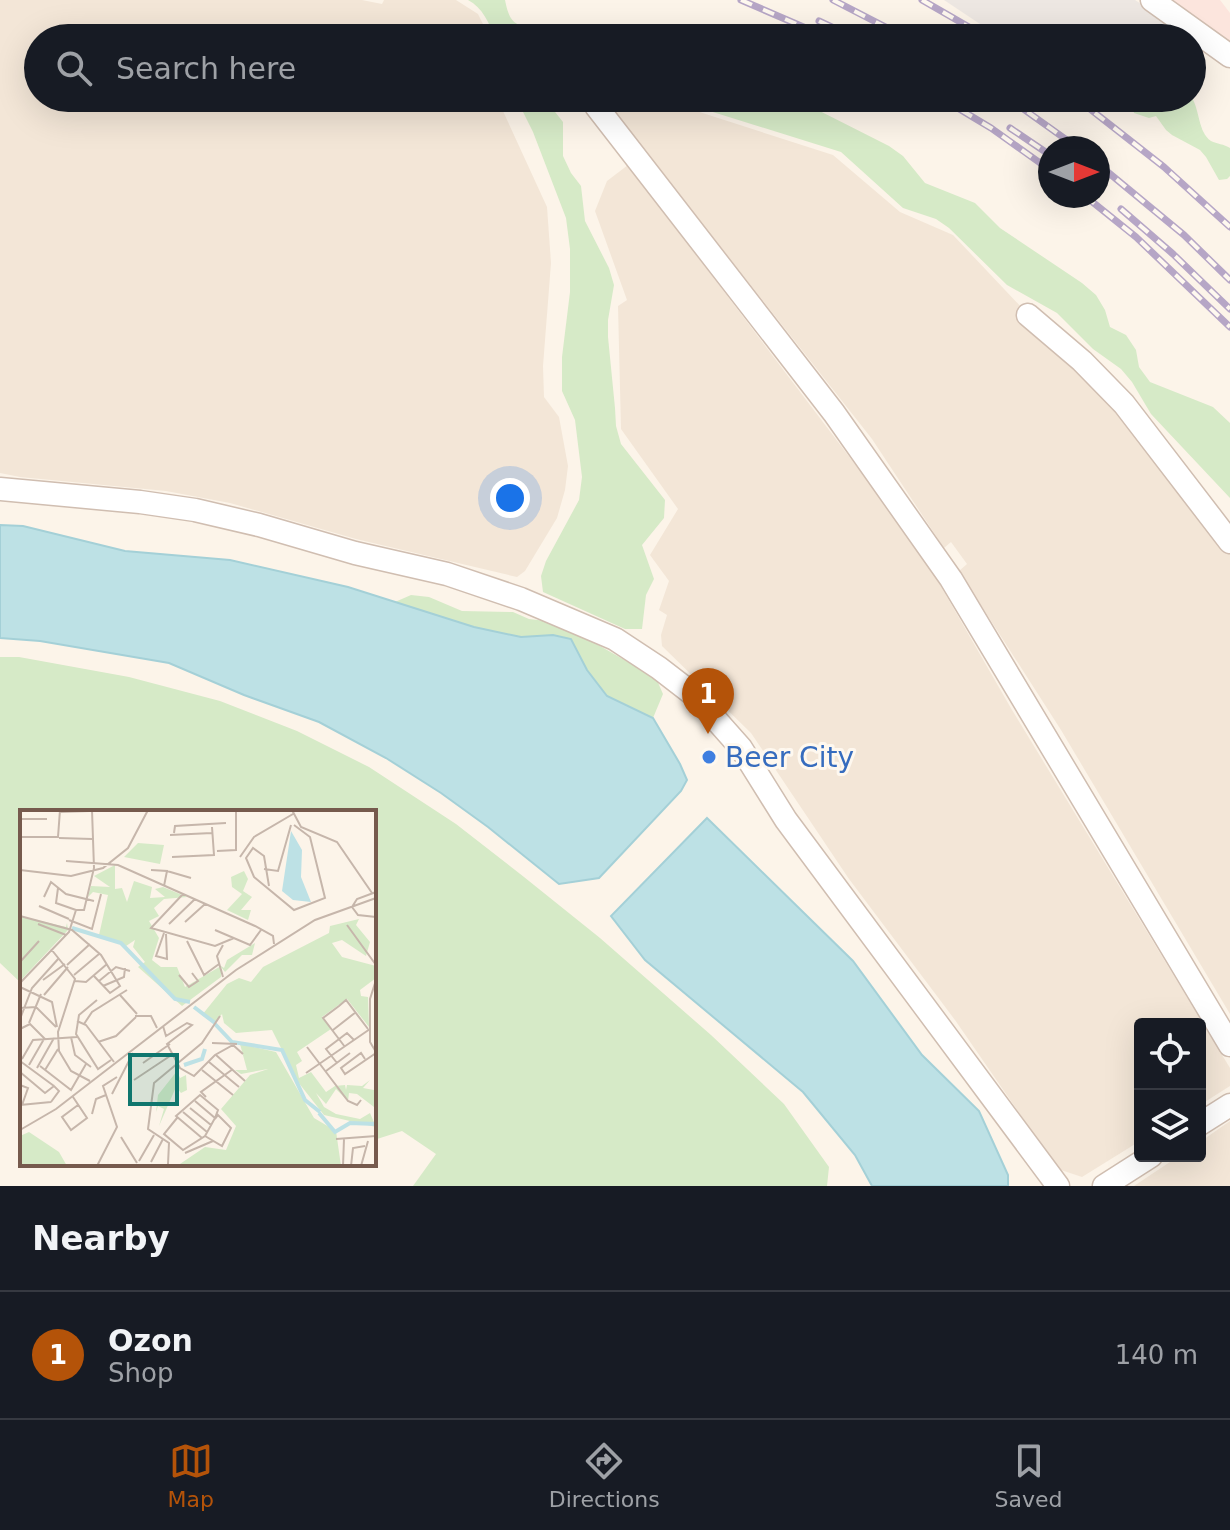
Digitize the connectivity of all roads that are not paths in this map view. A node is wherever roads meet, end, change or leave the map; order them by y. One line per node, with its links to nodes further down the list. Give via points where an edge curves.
1 (1152, 0): 2 (street)
2 (1185, 24)
3 (1206, 39): 4 (street)
4 (1230, 56)
5 (601, 112): 9 (street, via 834,413 951,579)
6 (1028, 315): 8 (street, via 1124,404)
7 (0, 489): 13 (street, via 140,502 259,525 521,599 637,653 694,695 741,748 786,820)
8 (1230, 542)
9 (1230, 1045)
10 (1230, 1105): 11 (street)
11 (1206, 1120)
12 (1142, 1162): 14 (street)
13 (1058, 1186)
14 (1104, 1186)

